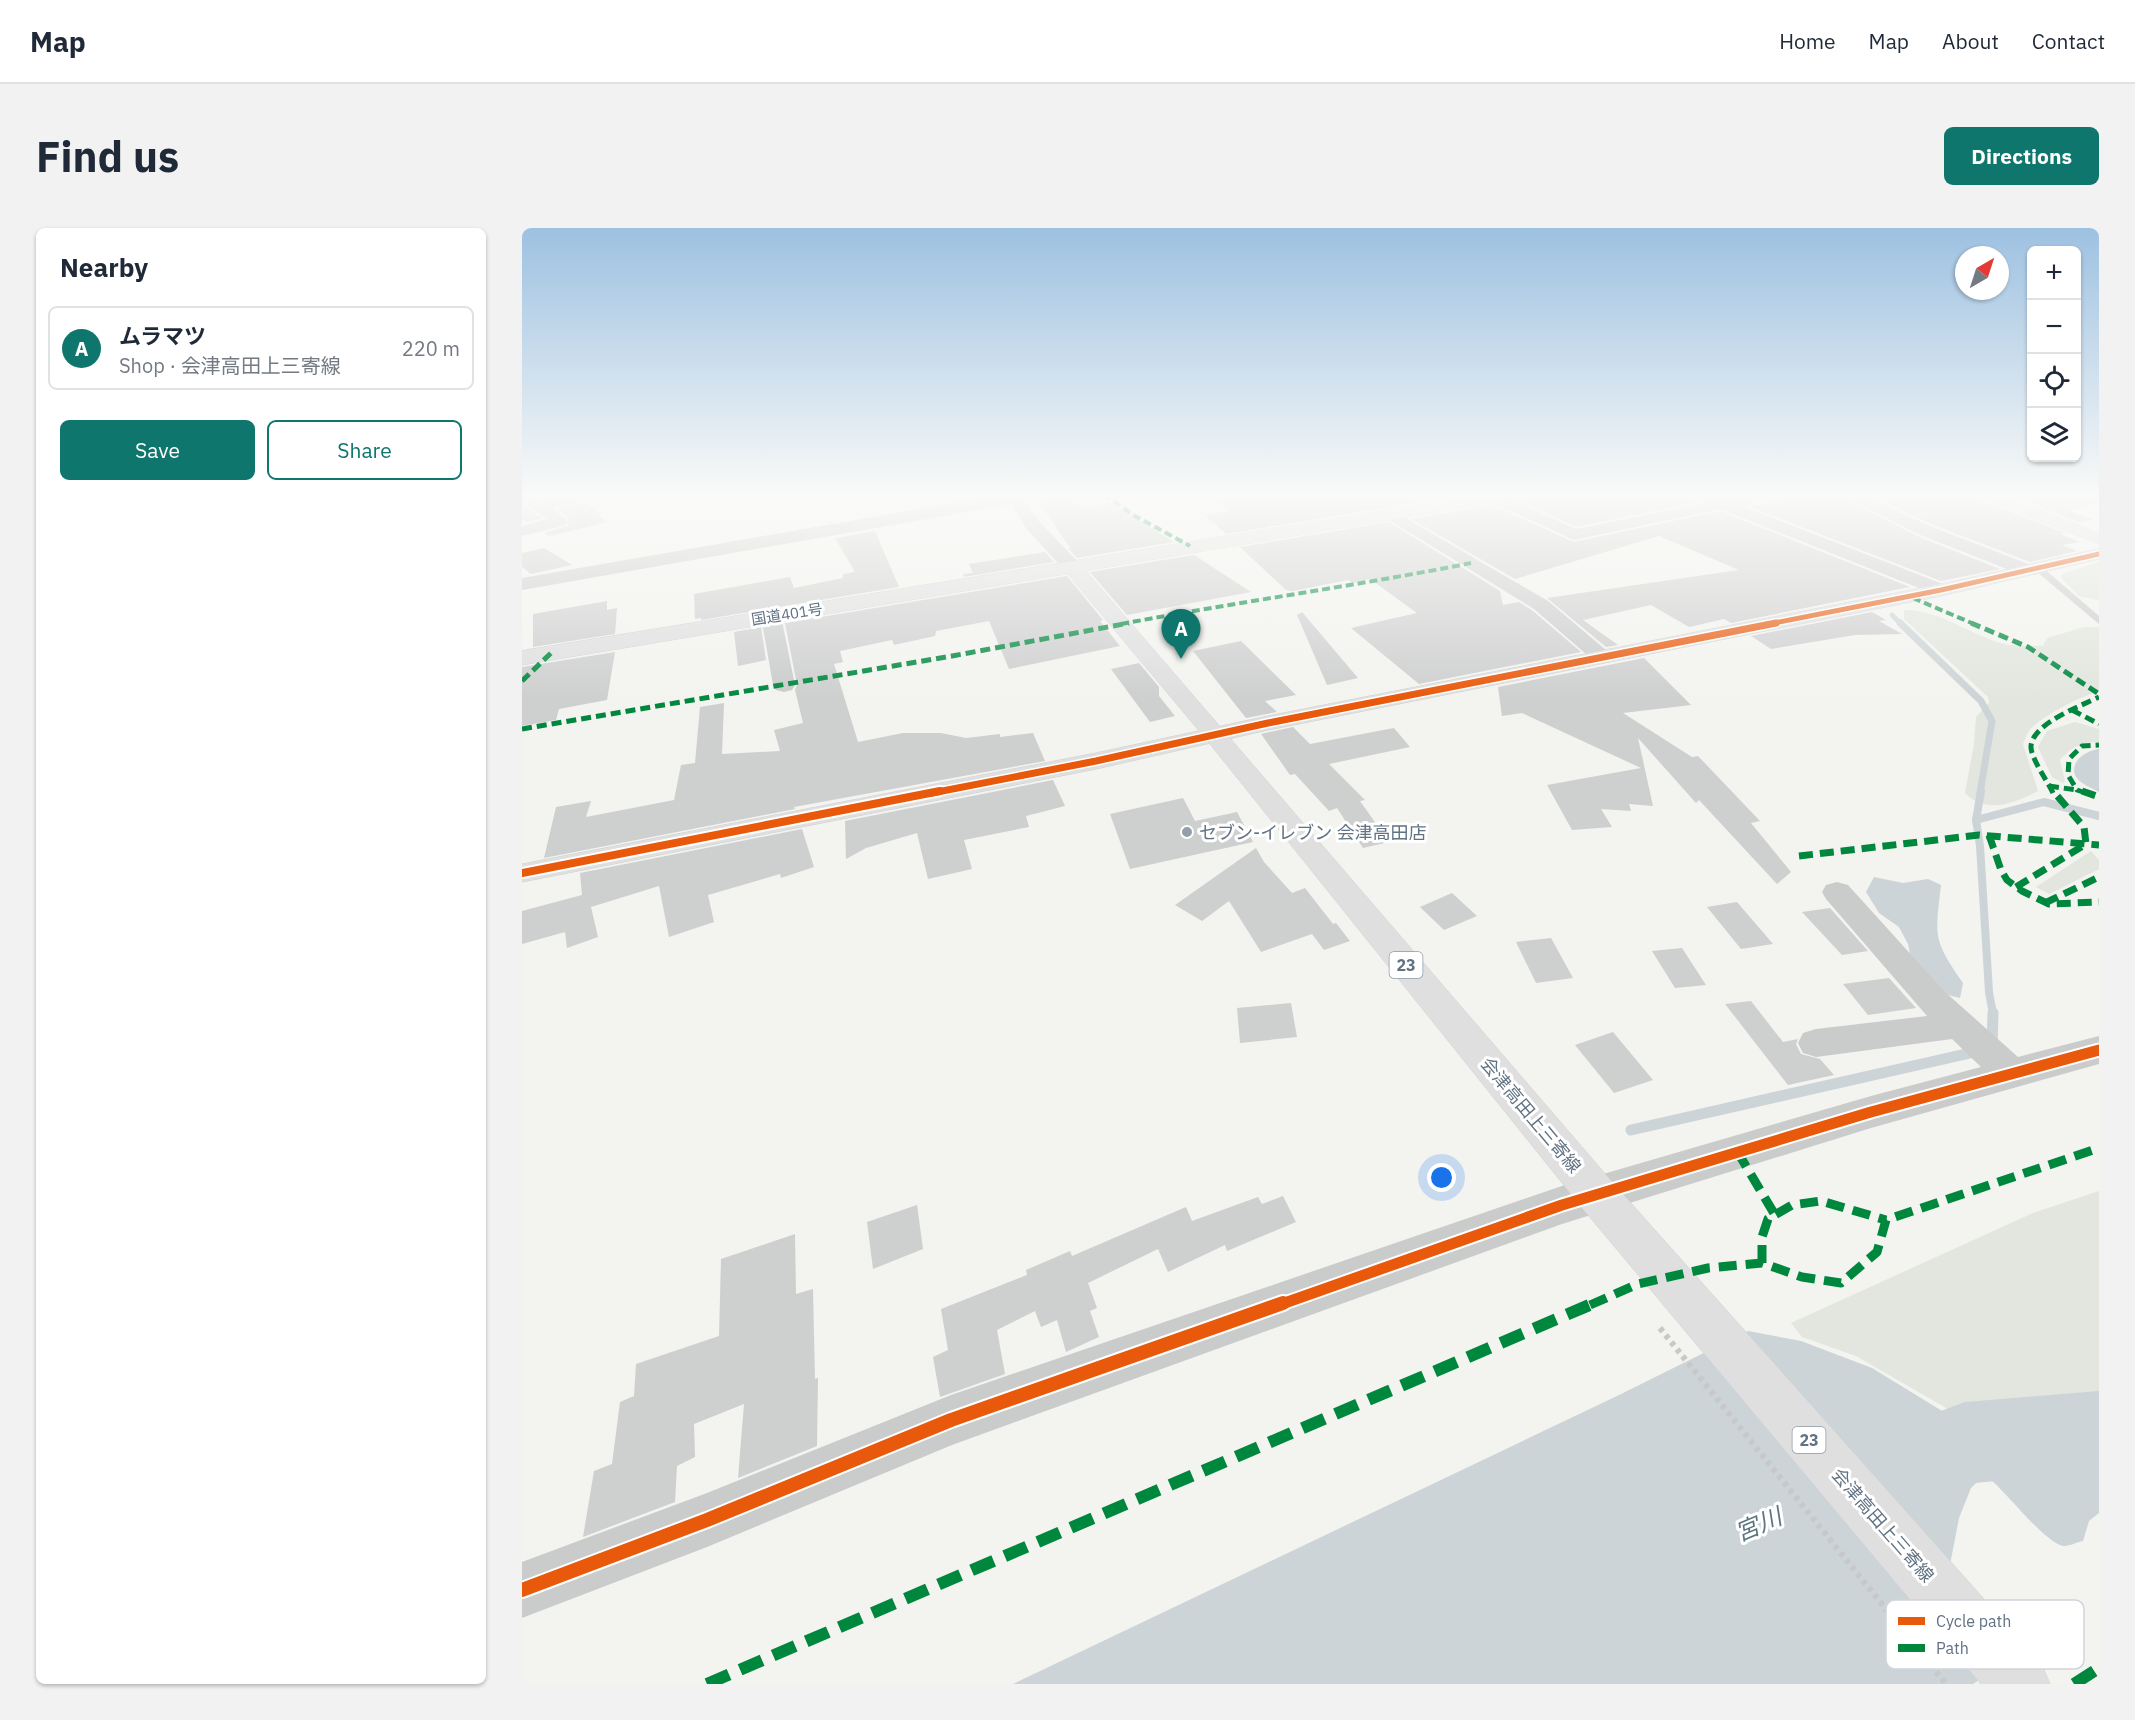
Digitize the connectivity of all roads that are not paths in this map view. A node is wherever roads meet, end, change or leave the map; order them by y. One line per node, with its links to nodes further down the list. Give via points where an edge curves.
1 (647, 562): 10 (street)
2 (1067, 562): 8 (street)
3 (1109, 562): 8 (main road, 国道401号)
4 (1469, 562): 14 (street, via 1541,606)
5 (1877, 562): 11 (street)
6 (2012, 562): 9 (street)
7 (2067, 562): 9 (main road)
8 (1073, 568): 12 (main road, 国道401号); 17 (main road, 会津高田上三寄線 / 23)
9 (2034, 570): 11 (main road); 13 (lane)
10 (522, 584)
11 (1941, 590): 14 (main road)
12 (771, 616): 15 (main road, 国道401号); 16 (street)
13 (2099, 621)
14 (1602, 656): 17 (main road)
15 (522, 658)
16 (784, 686)
17 (1215, 734): 18 (main road, via 1096,761); 24 (main road, 会津高田上三寄線 / 23)
18 (522, 873)
19 (1838, 892): 20 (street, via 1932,1000)
20 (1959, 1025): 21 (street); 23 (street)
21 (1816, 1044)
22 (2099, 1050): 23 (street)
23 (2012, 1074): 24 (street, via 1792,1134)
24 (1598, 1196): 25 (street, via 1550,1209 951,1420 707,1520); 26 (main road, 会津高田上三寄線 / 23)
25 (522, 1590)
26 (1947, 1600)
27 (2007, 1669): 28 (main road, 会津高田上三寄線 / 23)
28 (2020, 1684)

